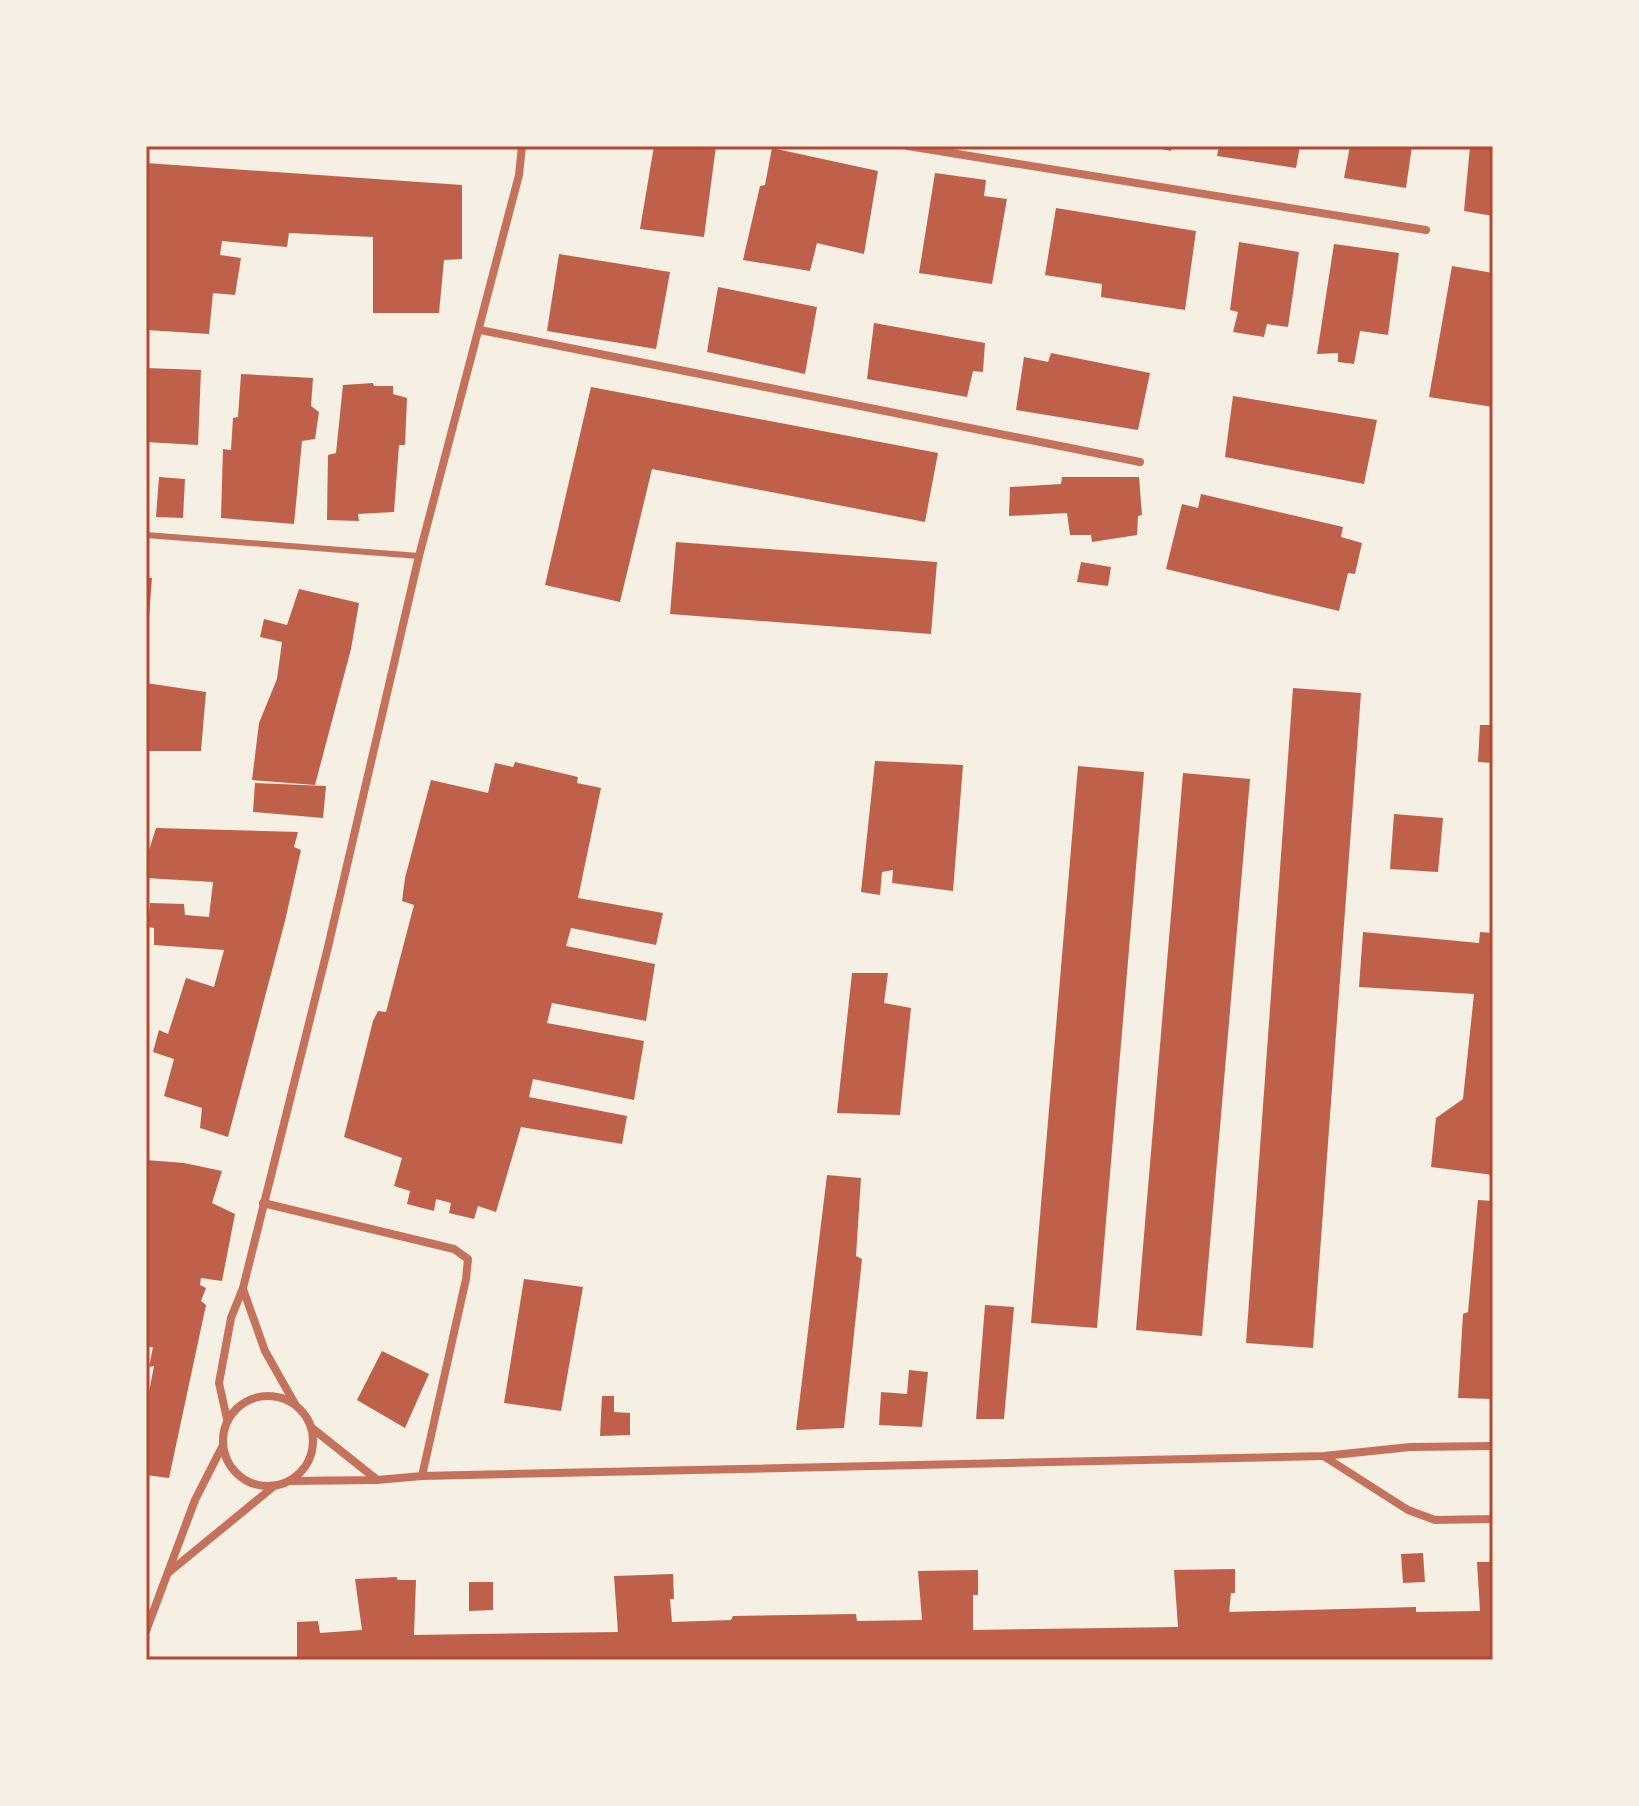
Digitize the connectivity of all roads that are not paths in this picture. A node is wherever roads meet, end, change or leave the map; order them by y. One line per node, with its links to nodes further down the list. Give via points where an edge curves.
1 (522, 146): 4 (street)
2 (908, 146): 3 (street)
3 (1426, 230)
4 (480, 330): 5 (street); 7 (street)
5 (1140, 462)
6 (146, 535): 7 (lane)
7 (419, 556): 8 (street)
8 (263, 1203): 9 (street); 16 (street, via 454,1249 468,1259)
9 (243, 1288): 10 (street, via 265,1351); 11 (street, via 231,1318 219,1383)
10 (295, 1404): 11 (street, via 265,1395 237,1407); 12 (street)
11 (227, 1419): 14 (street)
12 (312, 1428): 17 (street); 18 (street, via 310,1459)
13 (1493, 1446): 15 (street)
14 (222, 1447): 19 (street, via 234,1472 246,1481); 21 (street)
15 (1324, 1456): 16 (street); 20 (street, via 1408,1510 1435,1520)
16 (422, 1476): 17 (street)
17 (377, 1480): 18 (street)
18 (289, 1481): 19 (street)
19 (273, 1487): 21 (street)
20 (1493, 1519)
21 (167, 1574): 22 (street)
22 (146, 1631)

